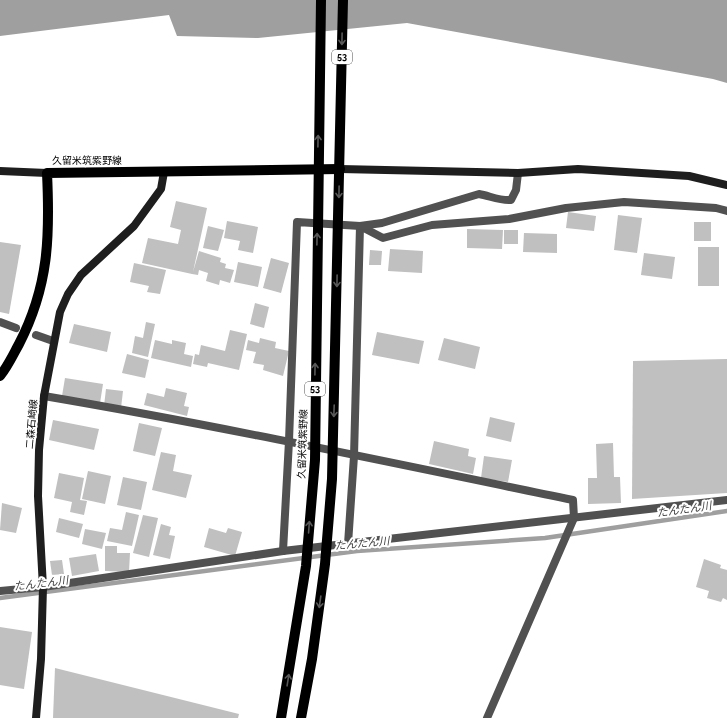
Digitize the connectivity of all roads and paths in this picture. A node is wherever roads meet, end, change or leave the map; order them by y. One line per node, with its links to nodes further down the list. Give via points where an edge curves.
1 (321, 0): 3 (main road, 久留米筑紫野線 / 53, one-way to 1)
2 (343, 0): 4 (main road, 53, one-way to 4)
3 (317, 169): 4 (main road, 久留米筑紫野線); 6 (main road, 久留米筑紫野線); 27 (main road, 久留米筑紫野線 / 53, one-way to 3, via 306,566 314,460)
4 (340, 169): 8 (main road); 28 (main road, 53, one-way to 28, via 332,479 325,564)
5 (0, 171): 7 (main road)
6 (164, 172): 7 (main road, 久留米筑紫野線); 15 (main road, 二森石崎線, via 161,189 134,226 81,275 68,294 60,312)
7 (47, 173): 16 (main road, 久留米筑紫野線, via 48,251 42,285 34,311 6,369)
8 (518, 173): 9 (main road, via 578,169 689,176); 11 (street, via 516,190 511,200 502,201 479,194 382,223)
9 (727, 185)
10 (727, 211): 11 (street, via 716,208 624,202 566,208 509,218 432,225 383,238)
11 (360, 226): 18 (street, via 297,222); 19 (street)
12 (0, 322): 13 (street)
13 (16, 328)
14 (36, 335): 15 (street)
15 (53, 341): 17 (main road, 二森石崎線)
16 (0, 376)
17 (44, 396): 18 (street); 24 (main road, 二森石崎線, via 38,496)
18 (289, 442): 19 (street); 23 (street)
19 (354, 456): 21 (street, via 573,500); 22 (street)
20 (727, 500): 21 (street)
21 (574, 518): 22 (street); 29 (street)
22 (348, 544): 23 (street)
23 (282, 551): 24 (street)
24 (43, 587): 25 (street); 26 (main road, 二森石崎線)
25 (0, 591)
26 (36, 718)
27 (281, 718)
28 (301, 718)
29 (487, 718)

